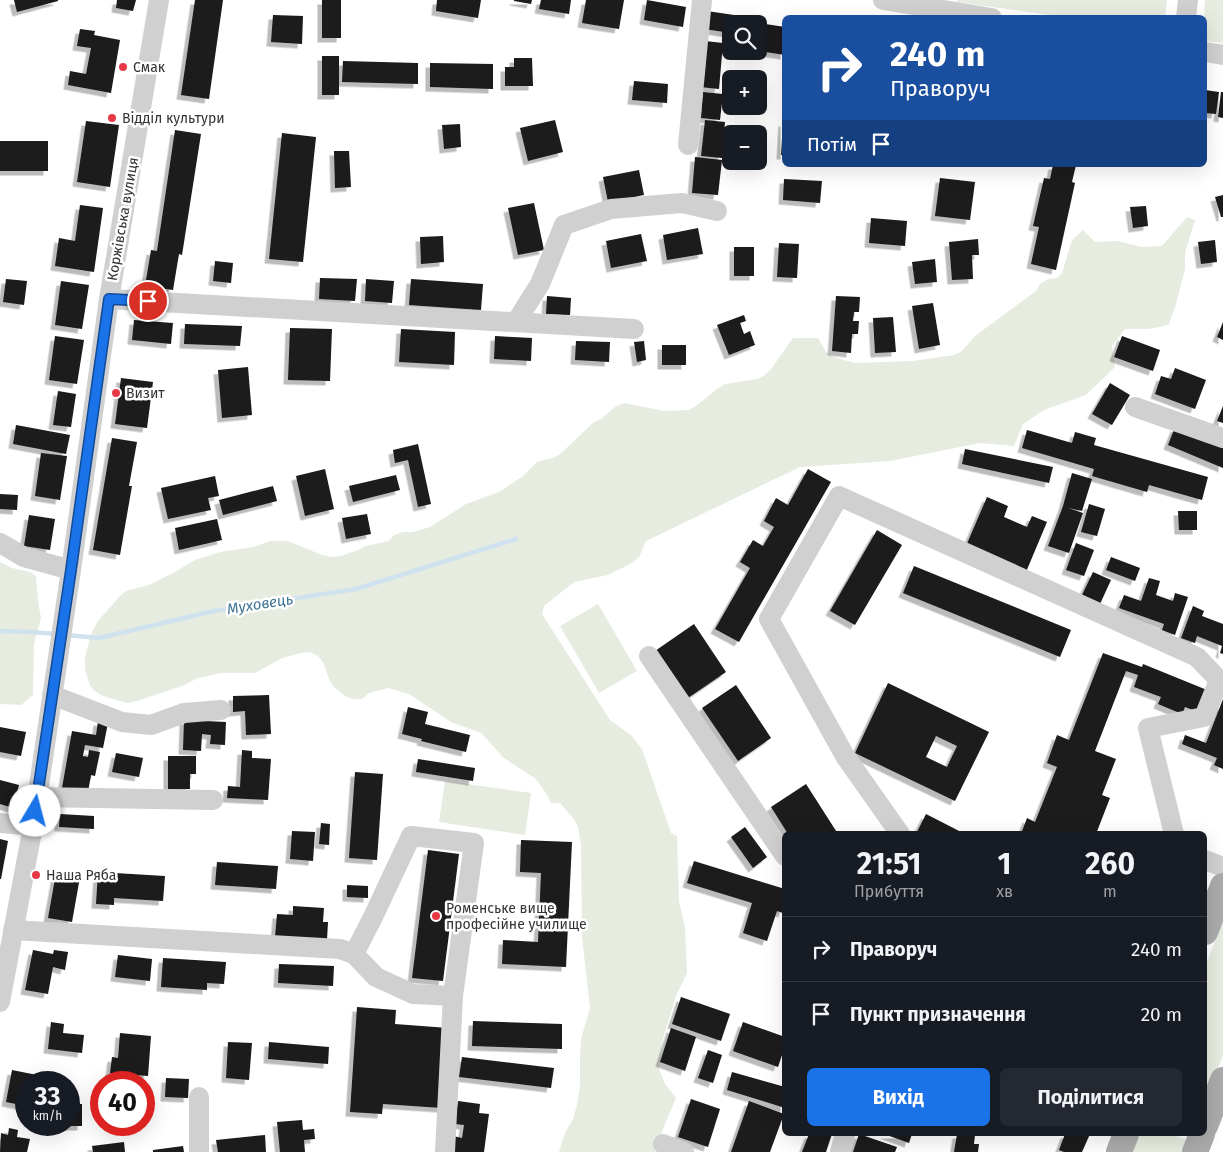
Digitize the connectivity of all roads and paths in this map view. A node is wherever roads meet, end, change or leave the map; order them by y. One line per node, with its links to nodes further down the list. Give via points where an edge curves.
1 (159, 0): 12 (street, Коржівська вулиця)
2 (702, 0): 10 (street)
3 (883, 0): 5 (street)
4 (1188, 0): 7 (street)
5 (943, 5): 6 (street)
6 (981, 15)
7 (1186, 15)
8 (1207, 52): 9 (street)
9 (1223, 54)
10 (688, 145)
11 (717, 211): 13 (street, via 682,203 611,209 564,225 540,284)
12 (109, 299): 13 (street); 18 (street, Коржівська вулиця)
13 (516, 322): 14 (street)
14 (634, 329)
15 (1135, 407): 16 (street)
16 (1223, 438)
17 (0, 543): 18 (street, via 24,557)
18 (71, 570): 20 (street, Коржівська вулиця)
19 (649, 656): 28 (street)
20 (52, 694): 21 (street, via 122,722 150,725 184,713); 22 (street, Коржівська вулиця)
21 (222, 710)
22 (37, 796): 23 (street); 25 (street, Коржівська вулиця)
23 (213, 800)
24 (0, 822): 25 (street)
25 (32, 826): 33 (street, Коржівська вулиця)
26 (898, 831): 27 (street, via 845,756 769,619 839,496 1197,657 1219,680 1204,718 1148,728)
27 (1173, 831)
28 (782, 852)
29 (1207, 861): 30 (street)
30 (1223, 867)
31 (1223, 886): 32 (main road)
32 (1207, 927)
33 (13, 930): 34 (street); 36 (street, Коржівська вулиця)
34 (347, 951): 35 (street, via 376,977 413,994); 35 (street, via 373,917 411,836 474,843)
35 (453, 996): 44 (street)
36 (0, 1002)
37 (1223, 1080): 39 (main road)
38 (199, 1097): 43 (street)
39 (1207, 1124)
40 (844, 1136): 46 (street)
41 (1125, 1136): 47 (main road)
42 (664, 1144): 45 (street)
43 (199, 1152)
44 (445, 1152)
45 (684, 1152)
46 (840, 1152)
47 (1119, 1152)

